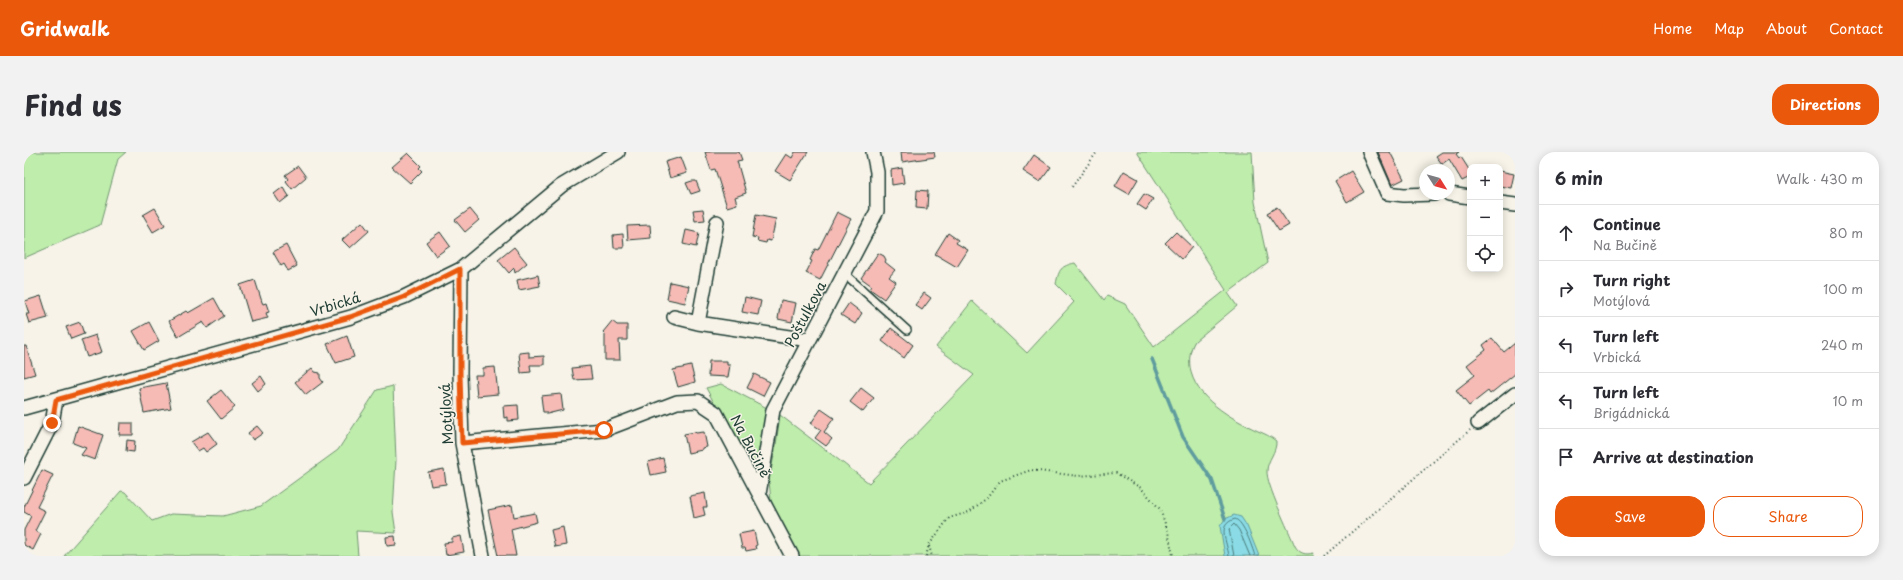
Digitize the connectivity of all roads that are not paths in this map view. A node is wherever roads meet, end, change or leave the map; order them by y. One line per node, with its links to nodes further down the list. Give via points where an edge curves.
1 (618, 152): 10 (street, Vrbická, via 561,186)
2 (873, 152): 11 (street, Poštulkova, via 878,211)
3 (1369, 152): 4 (street, via 1387,193)
4 (1419, 194)
5 (1455, 195): 6 (street)
6 (1467, 197)
7 (1503, 203): 8 (street)
8 (1515, 205)
9 (717, 222): 13 (street)
10 (460, 269): 17 (street, Vrbická, via 404,297 350,317); 20 (street, Motýlová)
11 (845, 274): 14 (lane); 15 (street, Poštulkova)
12 (674, 317): 13 (street)
13 (698, 323): 15 (street)
14 (907, 330)
15 (809, 340): 22 (street, Poštulkova, via 773,410)
16 (1515, 394): 19 (street)
17 (56, 400): 18 (street, Vrbická); 21 (street, via 52,423)
18 (24, 408)
19 (1478, 423)
20 (462, 443): 22 (street, Na Bučině, via 604,430 677,402 698,401 716,413); 23 (street, Motýlová)
21 (24, 478)
22 (759, 494): 24 (street, Na Bučině)
23 (483, 556)
24 (792, 556)

